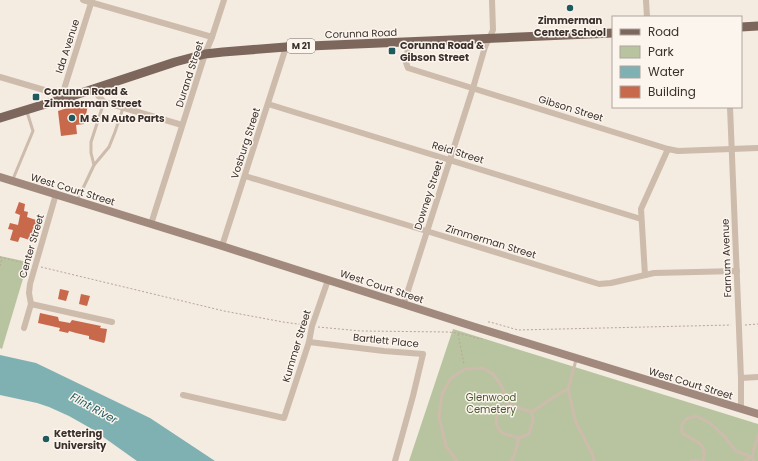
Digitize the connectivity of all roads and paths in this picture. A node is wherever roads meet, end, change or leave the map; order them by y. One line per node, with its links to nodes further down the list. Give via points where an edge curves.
1 (83, 0): 5 (street)
2 (224, 0): 10 (street, Durand Street)
3 (492, 0): 11 (street, Downey Street, via 494,30)
4 (646, 0): 6 (street)
5 (92, 1): 10 (street); 18 (street, Ida Avenue)
6 (647, 16)
7 (758, 26): 8 (main road)
8 (742, 27)
9 (612, 33): 11 (main road, Corunna Road / M 21)
10 (212, 37): 14 (street, Durand Street)
11 (489, 38): 12 (main road, Corunna Road / M 21); 16 (street, Downey Street)
12 (408, 42): 13 (main road, Corunna Road / M 21); 16 (street, Gibson Street, via 405,60 408,68)
13 (286, 46): 14 (main road, Corunna Road / M 21); 20 (street, Vosburg Street)
14 (205, 54): 17 (main road, Corunna Road / M 21); 25 (street, Durand Street)
15 (0, 77): 18 (street, via 51,92)
16 (473, 88): 27 (street, Gibson Street); 29 (street, Downey Street)
17 (92, 89): 18 (main road, Corunna Road / M 21); 19 (street)
18 (63, 99): 23 (main road, Corunna Road / M 21)
19 (104, 102): 21 (street); 30 (lane, via 91,142 90,153)
20 (268, 104): 29 (street, Reid Street); 31 (street, Vosburg Street)
21 (123, 107): 25 (street); 30 (lane, via 109,147)
22 (730, 108): 28 (street, Farnum Avenue)
23 (26, 110): 24 (main road, Corunna Road / M 21); 33 (lane, via 33,131)
24 (0, 118)
25 (182, 125): 37 (street, Durand Street)
26 (758, 148): 28 (street, Gibson Street)
27 (668, 149): 28 (street, Gibson Street); 36 (street, via 641,209)
28 (732, 149): 44 (street, Farnum Avenue)
29 (450, 160): 36 (street, Reid Street); 38 (street, Downey Street)
30 (94, 165): 35 (lane)
31 (245, 176): 38 (street, Zimmerman Street); 39 (street, Vosburg Street)
32 (0, 177): 33 (street, West Court Street)
33 (12, 181): 34 (street, West Court Street)
34 (56, 194): 35 (street, West Court Street); 47 (street, Center Street, via 30,284)
35 (77, 201): 37 (street, West Court Street)
36 (641, 219): 45 (street)
37 (151, 224): 39 (street, West Court Street)
38 (427, 231): 45 (street, Zimmerman Street, via 599,284); 48 (street, Downey Street)
39 (222, 246): 46 (street, West Court Street)
40 (1, 258): 41 (path); 42 (path)
41 (32, 265)
42 (0, 266)
43 (39, 267): 54 (path, via 224,311)
44 (737, 271): 45 (street, Zimmerman Street); 63 (street, Farnum Avenue)
45 (645, 275)
46 (328, 280): 48 (street, West Court Street); 59 (street, Kummer Street)
47 (31, 304): 49 (street); 56 (street, Center Street)
48 (404, 304): 60 (street, West Court Street)
49 (112, 322)
50 (487, 323): 52 (path, via 518,330)
51 (758, 324): 53 (path)
52 (735, 325)
53 (743, 325)
54 (308, 326)
55 (317, 327): 57 (path, via 361,331)
56 (24, 328)
57 (458, 333): 58 (path, via 481,339); 61 (path)
58 (482, 337)
59 (309, 342): 65 (street, Kummer Street, via 284,418); 73 (street, Bartlett Place, via 423,354)
60 (577, 358): 64 (lane); 67 (street, West Court Street)
61 (465, 369): 66 (lane, via 482,368 493,374); 74 (lane, via 451,378 442,394 439,417 446,446)
62 (758, 377): 63 (street)
63 (741, 378): 67 (street, Farnum Avenue)
64 (568, 389): 68 (lane); 76 (lane, via 576,423)
65 (183, 395)
66 (509, 405): 68 (lane); 71 (lane, via 497,413 496,424 502,433)
67 (740, 409): 69 (street, West Court Street)
68 (532, 412): 71 (lane, via 533,421 529,434)
69 (758, 414)
70 (758, 435): 72 (lane)
71 (519, 438): 75 (lane)
72 (753, 459): 79 (lane, via 736,452 710,423 696,416 686,419 682,425 682,433 700,444 704,451); 80 (lane)
73 (395, 461)
74 (457, 461)
75 (511, 461)
76 (594, 461)
77 (691, 461): 78 (lane)
78 (699, 461)
79 (703, 461)
80 (745, 461)

